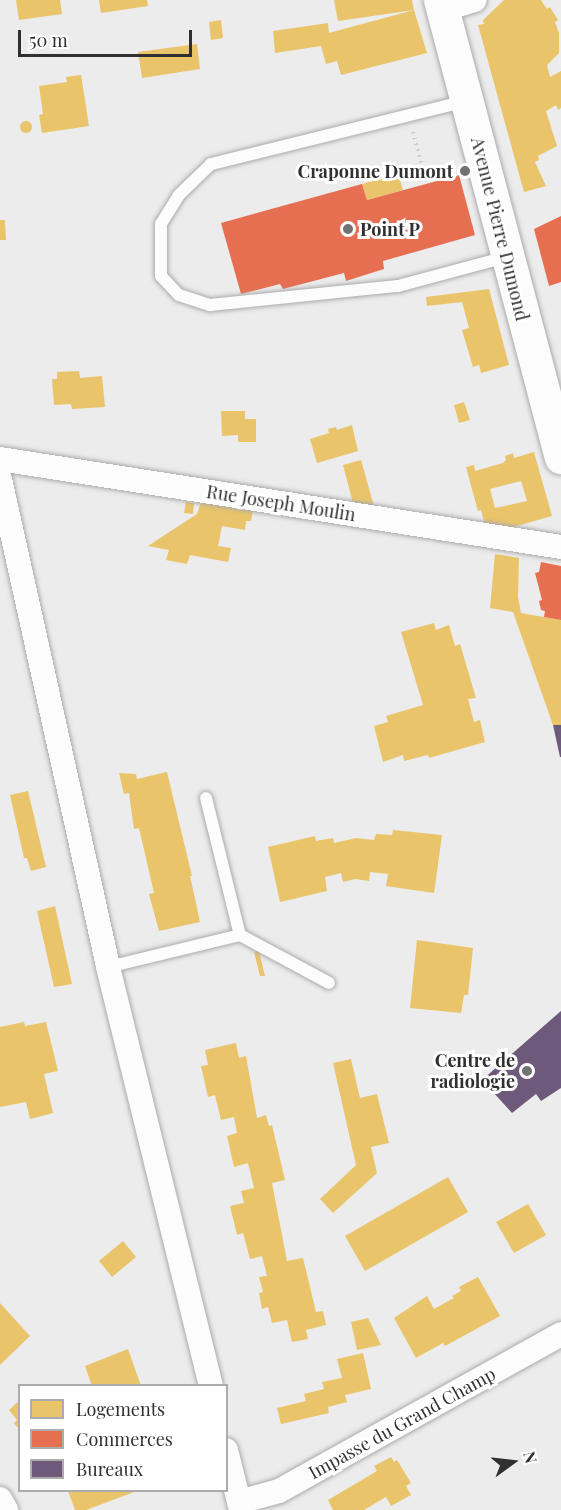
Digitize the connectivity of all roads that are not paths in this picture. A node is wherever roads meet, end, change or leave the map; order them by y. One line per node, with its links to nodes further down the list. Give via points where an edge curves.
1 (475, 0): 2 (street)
2 (441, 5): 3 (main road, Avenue Pierre Dumond)
3 (467, 101): 4 (main road, Avenue Pierre Dumond); 4 (lane, via 211,164 179,195 161,224 161,276 178,294 210,305 398,286)
4 (508, 257): 5 (main road, Avenue Pierre Dumond)
5 (561, 457)
6 (0, 459): 8 (street, Rue Joseph Moulin)
7 (0, 479): 11 (street)
8 (561, 547)
9 (206, 798): 10 (lane)
10 (240, 935): 11 (lane); 12 (lane)
11 (108, 967): 14 (street)
12 (329, 983)
13 (561, 1334): 17 (street, Impasse du Grand Champ, via 279,1491)
14 (211, 1384)
15 (228, 1458): 17 (street)
16 (0, 1499): 18 (street)
17 (240, 1506)
18 (6, 1510)

